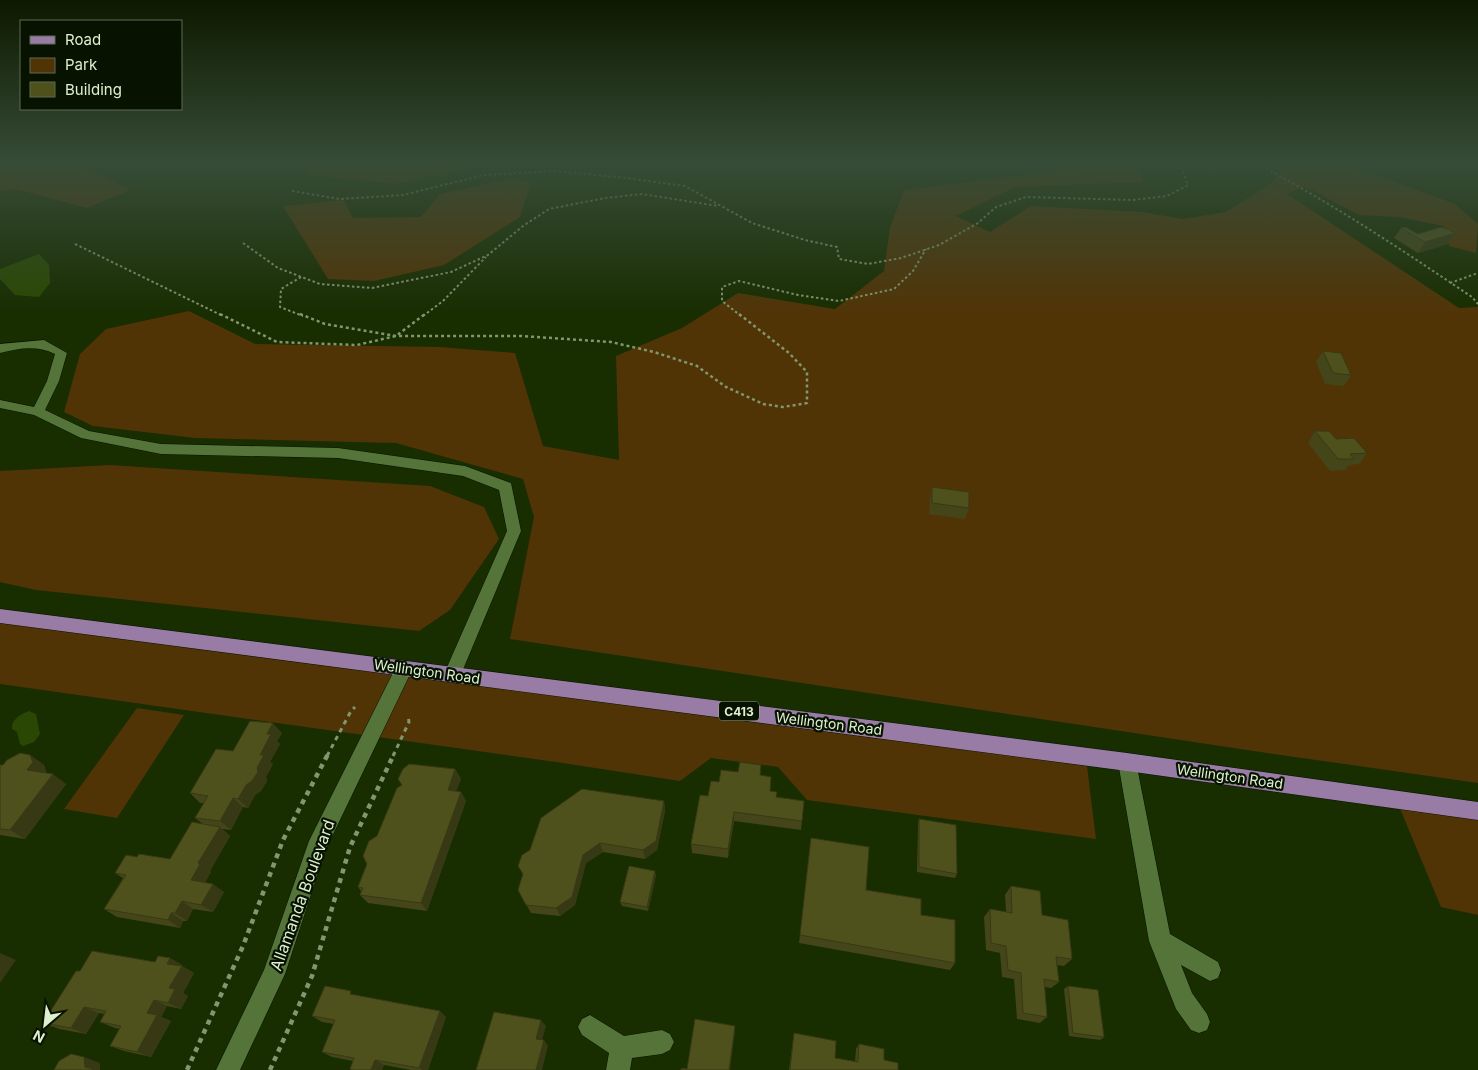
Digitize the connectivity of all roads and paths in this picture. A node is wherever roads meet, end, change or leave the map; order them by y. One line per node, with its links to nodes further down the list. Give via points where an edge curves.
1 (541, 214): 8 (path)
2 (735, 214): 7 (path, via 804,240 837,247 839,259 868,264 902,258)
3 (988, 214): 7 (path, via 939,245)
4 (1345, 214): 11 (path)
5 (75, 244): 13 (path, via 277,342 357,345)
6 (243, 244): 10 (path, via 278,268)
7 (926, 249): 13 (path, via 913,271 894,289 839,301 739,281 722,287 722,300 789,353 807,372 807,402 783,407 762,404 726,387 698,366 611,342 521,336)
8 (488, 255): 10 (path, via 450,272 372,288 320,284); 13 (path, via 443,301)
9 (1478, 273): 11 (path)
10 (301, 277): 13 (path, via 280,289 280,306 325,324)
11 (1450, 282): 12 (path)
12 (1478, 304)
13 (396, 336)
14 (0, 349): 16 (street, via 44,344 61,353 53,381)
15 (0, 404): 16 (street)
16 (38, 412): 19 (street, via 86,435 161,449 338,453 465,471 506,487 514,531)
17 (0, 616): 18 (main road, Wellington Road / C413)
18 (404, 668): 19 (main road, Wellington Road / C413); 31 (street, Allamanda Boulevard, via 316,848 274,974)
19 (453, 674): 22 (main road, Wellington Road / C413)
20 (355, 707): 30 (path, via 283,840 243,946)
21 (408, 716): 32 (path, via 350,847 312,976)
22 (1127, 762): 23 (main road, Wellington Road / C413); 24 (street)
23 (1478, 811)
24 (1160, 941): 25 (street); 26 (street, via 1184,1001)
25 (1210, 970)
26 (1199, 1022)
27 (590, 1027): 29 (street)
28 (662, 1042): 29 (street)
29 (620, 1059)
30 (187, 1070)
31 (228, 1070)
32 (270, 1070)

